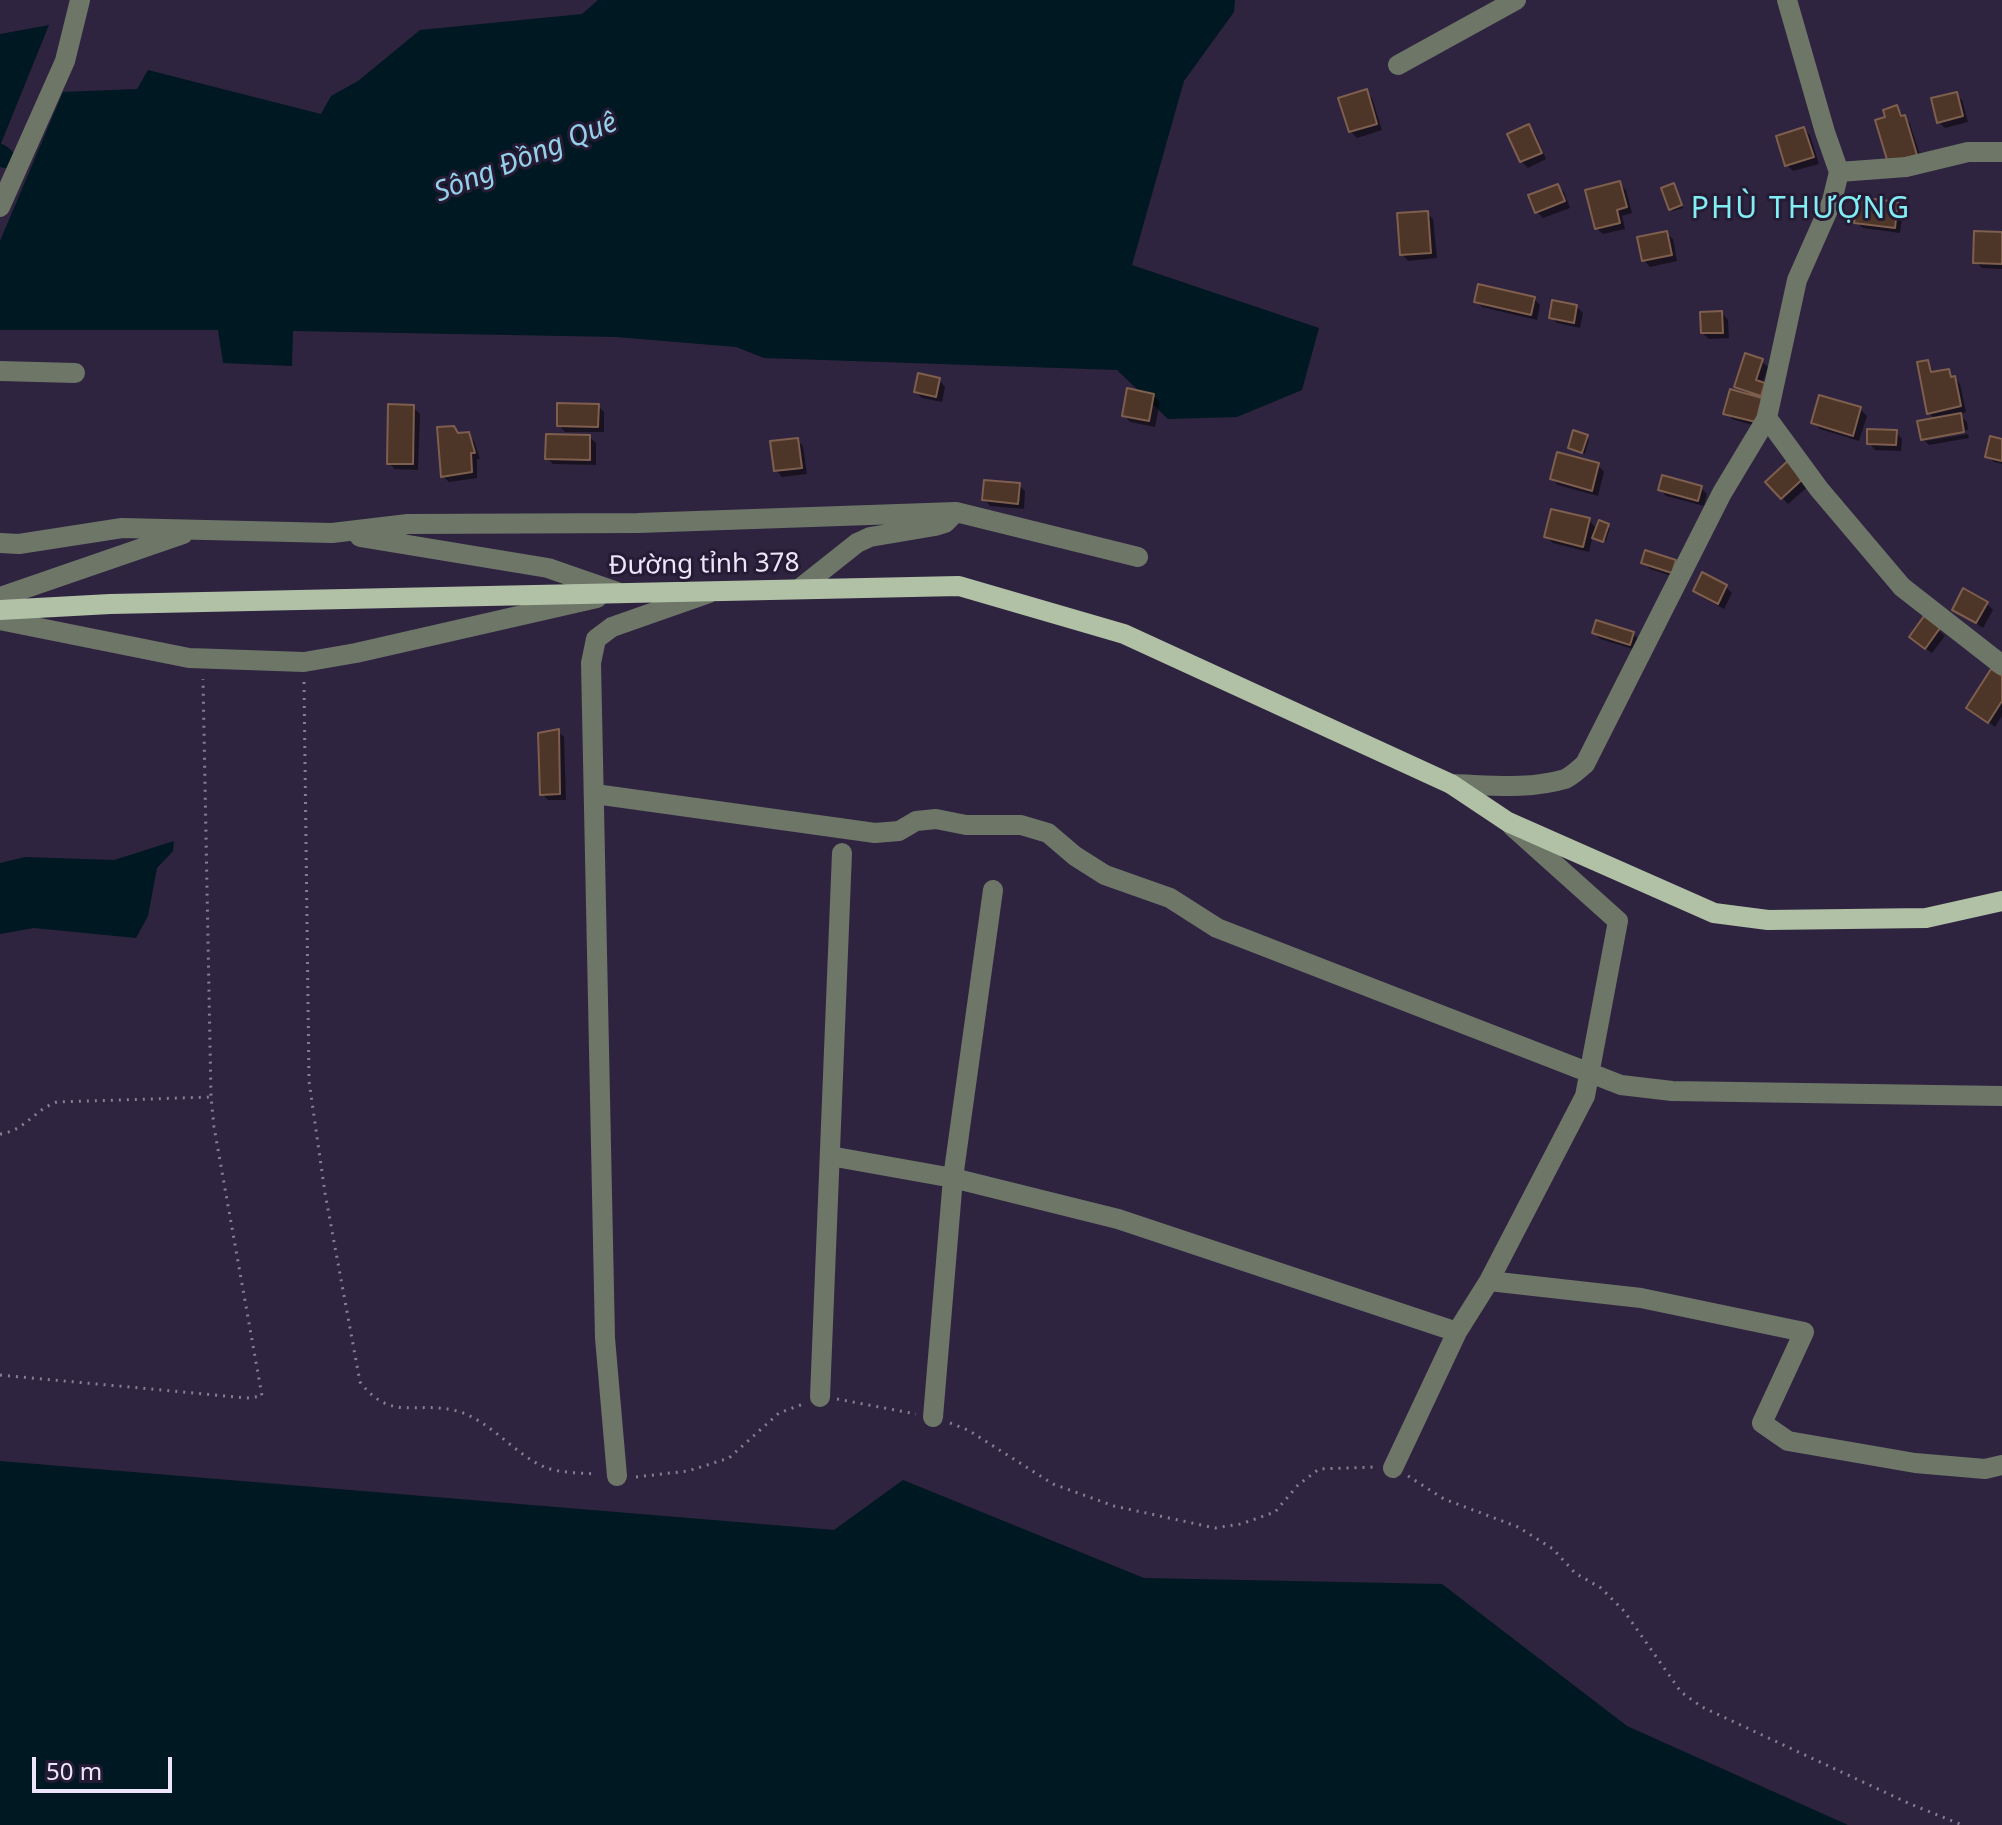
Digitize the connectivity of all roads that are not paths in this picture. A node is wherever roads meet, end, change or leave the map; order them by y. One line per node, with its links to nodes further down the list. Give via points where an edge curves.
1 (80, 0): 7 (street, via 65,61)
2 (1516, 0): 4 (street)
3 (1787, 0): 6 (street)
4 (1398, 65)
5 (2002, 152): 6 (street, via 1968,152 1906,167)
6 (1839, 172): 10 (street, via 1797,280)
7 (0, 207)
8 (0, 371): 9 (street)
9 (75, 373)
10 (1767, 418): 22 (street, via 1902,587); 23 (street, via 1722,493 1585,764 1568,778 1514,787)
11 (956, 512): 13 (street, via 638,523 408,524); 15 (street); 16 (street, via 945,523 857,543)
12 (198, 529): 13 (street); 14 (street, via 122,528); 19 (street)
13 (332, 533): 18 (street, via 548,568)
14 (0, 543)
15 (1138, 557)
16 (799, 589): 17 (main road, Đường tỉnh 378); 23 (main road, Đường tỉnh 378, via 959,586 1124,634)
17 (713, 591): 18 (main road, Đường tỉnh 378); 24 (street, via 612,627 596,639 591,663)
18 (621, 593): 20 (main road, Đường tỉnh 378); 21 (street, via 304,662 202,659)
19 (0, 597)
20 (0, 610)
21 (0, 620)
22 (2002, 665)
23 (1451, 784): 25 (main road, Đường tỉnh 378)
24 (595, 794): 29 (street, via 875,833 936,819 1021,825 1048,833 1105,875 1170,898 1217,928); 39 (street, via 605,1338)
25 (1508, 822): 28 (main road, Đường tỉnh 378, via 1714,913 1768,920 1926,918); 29 (street, via 1618,921)
26 (842, 853): 31 (street)
27 (993, 890): 32 (street)
28 (2002, 901)
29 (1589, 1073): 30 (street, via 1621,1085 1672,1091); 33 (street, via 1585,1096)
30 (2002, 1096)
31 (830, 1156): 32 (street); 35 (street)
32 (953, 1178): 34 (street, via 1118,1219); 36 (street)
33 (1489, 1281): 34 (street); 37 (street, via 1641,1298 1804,1332 1762,1423 1788,1441 1915,1463 1985,1469)
34 (1457, 1332): 38 (street)
35 (820, 1397)
36 (933, 1417)
37 (2002, 1465)
38 (1393, 1468)
39 (617, 1476)

